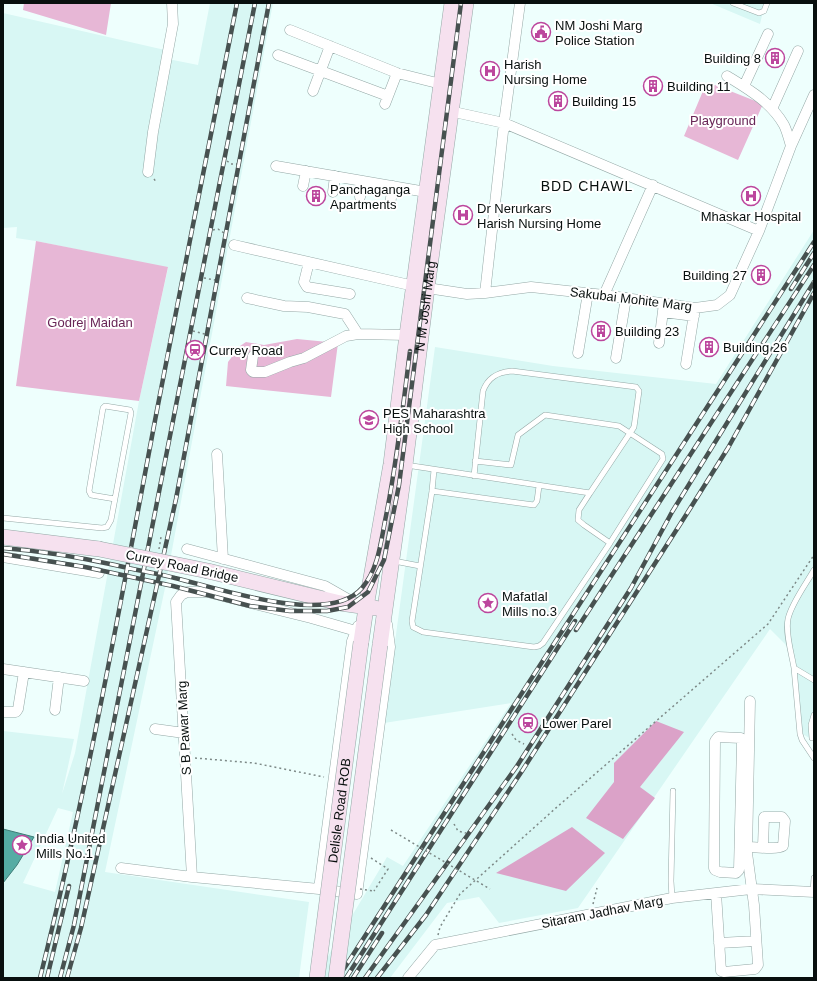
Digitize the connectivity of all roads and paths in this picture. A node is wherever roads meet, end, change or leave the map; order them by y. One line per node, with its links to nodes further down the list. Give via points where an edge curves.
1 (172, 3): 27 (street, via 173,24)
2 (452, 3): 15 (main road, N M Joshi Marg)
3 (466, 3): 20 (main road, N M Joshi Marg)
4 (520, 3): 21 (street)
5 (733, 3): 6 (lane, via 759,14 764,11)
6 (767, 3)
7 (290, 30): 9 (street)
8 (768, 34): 16 (street)
9 (330, 46): 12 (street); 13 (street)
10 (798, 52): 19 (street)
11 (278, 55): 12 (street)
12 (321, 71): 13 (street, via 386,100); 17 (street)
13 (397, 73): 15 (street)
14 (727, 76): 16 (street)
15 (441, 84): 20 (main road, N M Joshi Marg)
16 (744, 86): 19 (street)
17 (313, 91)
18 (814, 95): 22 (street, Sakubai Mohite Marg)
19 (772, 109): 22 (street, via 784,126)
20 (444, 110): 21 (street); 34 (main road, N M Joshi Marg); 44 (main road, N M Joshi Marg)
21 (504, 123): 32 (street); 45 (street)
22 (791, 146): 38 (street, Sakubai Mohite Marg)
23 (227, 161): 24 (path)
24 (237, 164)
25 (276, 166): 26 (street)
26 (306, 171): 28 (street); 30 (street)
27 (148, 172)
28 (335, 176): 29 (street); 33 (street)
29 (363, 181): 31 (street); 35 (street)
30 (303, 186)
31 (393, 186): 34 (street); 36 (street)
32 (653, 186): 38 (street); 48 (street)
33 (333, 192)
34 (426, 192): 44 (main road, N M Joshi Marg)
35 (360, 197)
36 (390, 204)
37 (213, 230): 39 (path)
38 (758, 231): 52 (street, Sakubai Mohite Marg, via 730,294 717,306)
39 (224, 232)
40 (234, 246): 41 (street, Sakubai Mohite Marg)
41 (309, 262): 44 (street, Sakubai Mohite Marg); 47 (street, via 304,282 307,287)
42 (204, 278): 43 (path)
43 (215, 280)
44 (420, 287): 45 (street, Sakubai Mohite Marg, via 467,294); 56 (main road, N M Joshi Marg); 65 (main road, N M Joshi Marg)
45 (485, 293): 46 (street, Sakubai Mohite Marg, via 531,287)
46 (588, 293): 48 (street, Sakubai Mohite Marg); 58 (street)
47 (350, 294)
48 (604, 294): 50 (street, Sakubai Mohite Marg)
49 (247, 298): 55 (street, via 345,314)
50 (626, 298): 51 (street, Sakubai Mohite Marg); 60 (street)
51 (663, 308): 52 (street, Sakubai Mohite Marg); 57 (street)
52 (694, 312): 61 (street)
53 (193, 331): 54 (path)
54 (205, 334)
55 (358, 334): 56 (street); 59 (street, via 346,336 304,358 265,372 251,370)
56 (407, 335): 65 (main road, N M Joshi Marg)
57 (658, 343)
58 (578, 353)
59 (253, 356)
60 (616, 358)
61 (686, 364)
62 (630, 432): 64 (lane, via 618,426 544,415 518,435 511,465); 64 (lane, via 635,424 639,391 636,387 512,371 503,372 492,377 484,386); 70 (lane); 74 (lane, via 662,454 663,459)
63 (218, 454): 78 (street)
64 (476, 461): 67 (lane)
65 (398, 465): 66 (lane); 79 (main road, N M Joshi Marg); 83 (main road, N M Joshi Marg)
66 (434, 470): 67 (lane); 69 (lane)
67 (474, 476): 68 (lane)
68 (539, 486): 69 (lane, via 534,505); 70 (lane)
69 (432, 491): 80 (lane)
70 (590, 493): 74 (lane, via 579,510 578,520)
71 (115, 499): 71 (lane, via 131,413 128,409 106,406 103,408 89,491 91,495); 72 (lane, via 111,520 107,527 102,528)
72 (3, 518)
73 (3, 537): 83 (main road, Currey Road Bridge, bridge, via 60,543 149,558)
74 (610, 543): 80 (lane, via 543,643 534,647 416,630 412,621)
75 (187, 549): 78 (street)
76 (814, 555): 127 (path, via 768,624 523,836 460,894 440,927)
77 (3, 557): 82 (street)
78 (223, 559): 83 (street, via 325,586)
79 (392, 561): 80 (lane); 84 (main road, N M Joshi Marg)
80 (420, 566)
81 (814, 570): 86 (lane, via 791,609 788,620)
82 (99, 573)
83 (363, 607): 84 (main road, Currey Road Bridge); 85 (main road, Delisle Road ROB)
84 (385, 610): 112 (street, via 390,647); 129 (main road, Delisle Road ROB, bridge)
85 (359, 637): 97 (street, S B Pawar Marg, via 311,618 207,592 187,592 181,595 176,602); 105 (street, via 352,641); 128 (main road, Delisle Road ROB, bridge)
86 (794, 668): 90 (lane); 99 (lane)
87 (3, 670): 88 (street)
88 (24, 672): 89 (street); 94 (street, via 18,709 14,713)
89 (59, 677): 91 (street); 93 (street)
90 (814, 680)
91 (84, 681)
92 (750, 702): 101 (street)
93 (55, 710)
94 (3, 712)
95 (814, 715): 100 (lane, via 811,725)
96 (155, 729): 97 (street)
97 (184, 733): 103 (street, S B Pawar Marg)
98 (512, 734): 102 (path, via 516,740)
99 (800, 734): 100 (lane); 104 (lane)
100 (813, 738)
101 (746, 743): 111 (street); 111 (street, via 741,738 718,737 715,741 715,870 738,872)
102 (524, 744)
103 (185, 757): 105 (path, via 254,763); 114 (street, S B Pawar Marg)
104 (814, 758)
105 (334, 779): 117 (street)
106 (673, 791): 123 (lane)
107 (454, 824): 109 (path, via 458,831)
108 (391, 830): 118 (path, bridge)
109 (466, 833)
110 (762, 847): 111 (street)
111 (745, 851): 119 (street)
112 (362, 853): 117 (street, via 357,894); 120 (path, via 388,869)
113 (121, 868): 114 (street)
114 (192, 877): 117 (street)
115 (814, 878): 121 (lane)
116 (597, 888): 124 (path)
117 (319, 889)
118 (490, 889)
119 (751, 889): 121 (street, Sitaram Jadhav Marg); 122 (street, Sitaram Jadhav Marg); 125 (street)
120 (374, 891)
121 (813, 892)
122 (716, 893): 123 (street, Sitaram Jadhav Marg); 126 (street)
123 (672, 898): 124 (street, Sitaram Jadhav Marg)
124 (590, 914): 127 (street, Sitaram Jadhav Marg)
125 (756, 941): 126 (street); 126 (street, via 757,968 724,972 720,968)
126 (719, 943)
127 (435, 945): 130 (street)
128 (317, 978)
129 (336, 978)
130 (408, 978)

